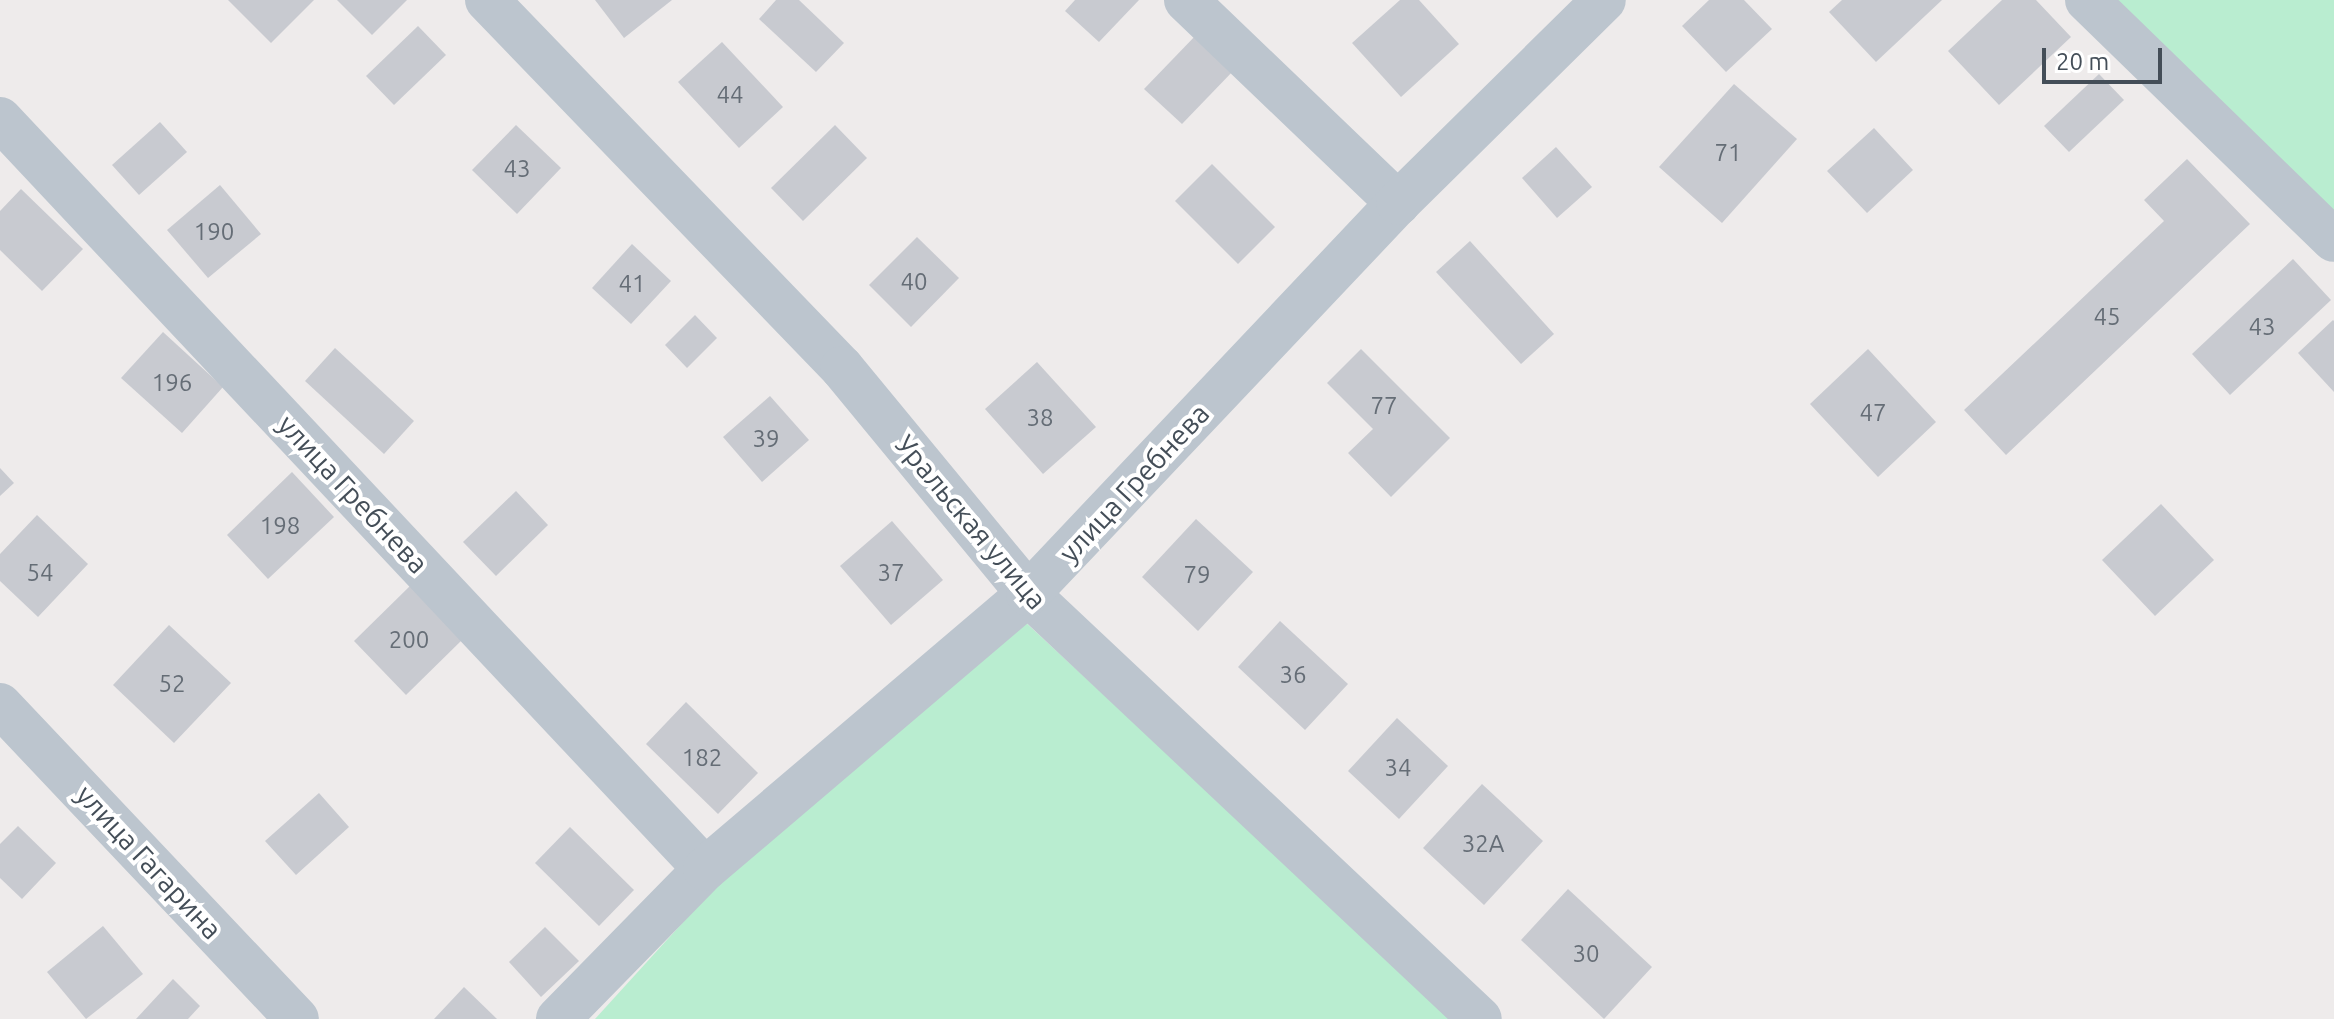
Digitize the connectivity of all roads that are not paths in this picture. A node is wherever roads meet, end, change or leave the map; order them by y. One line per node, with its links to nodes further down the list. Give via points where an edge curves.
1 (487, 0): 8 (street, Уральская улица, via 842,368)
2 (1186, 0): 6 (street)
3 (1604, 0): 6 (street, улица Гребнева)
4 (2087, 0): 7 (street)
5 (0, 119): 10 (street, улица Гребнева)
6 (1398, 203): 8 (street, улица Гребнева)
7 (2334, 240)
8 (1028, 594): 10 (street, улица Гребнева); 13 (street, Уральская улица)
9 (0, 705): 11 (street, улица Гагарина)
10 (705, 869): 12 (street, улица Гребнева)
11 (297, 1019)
12 (558, 1019)
13 (1480, 1019)

